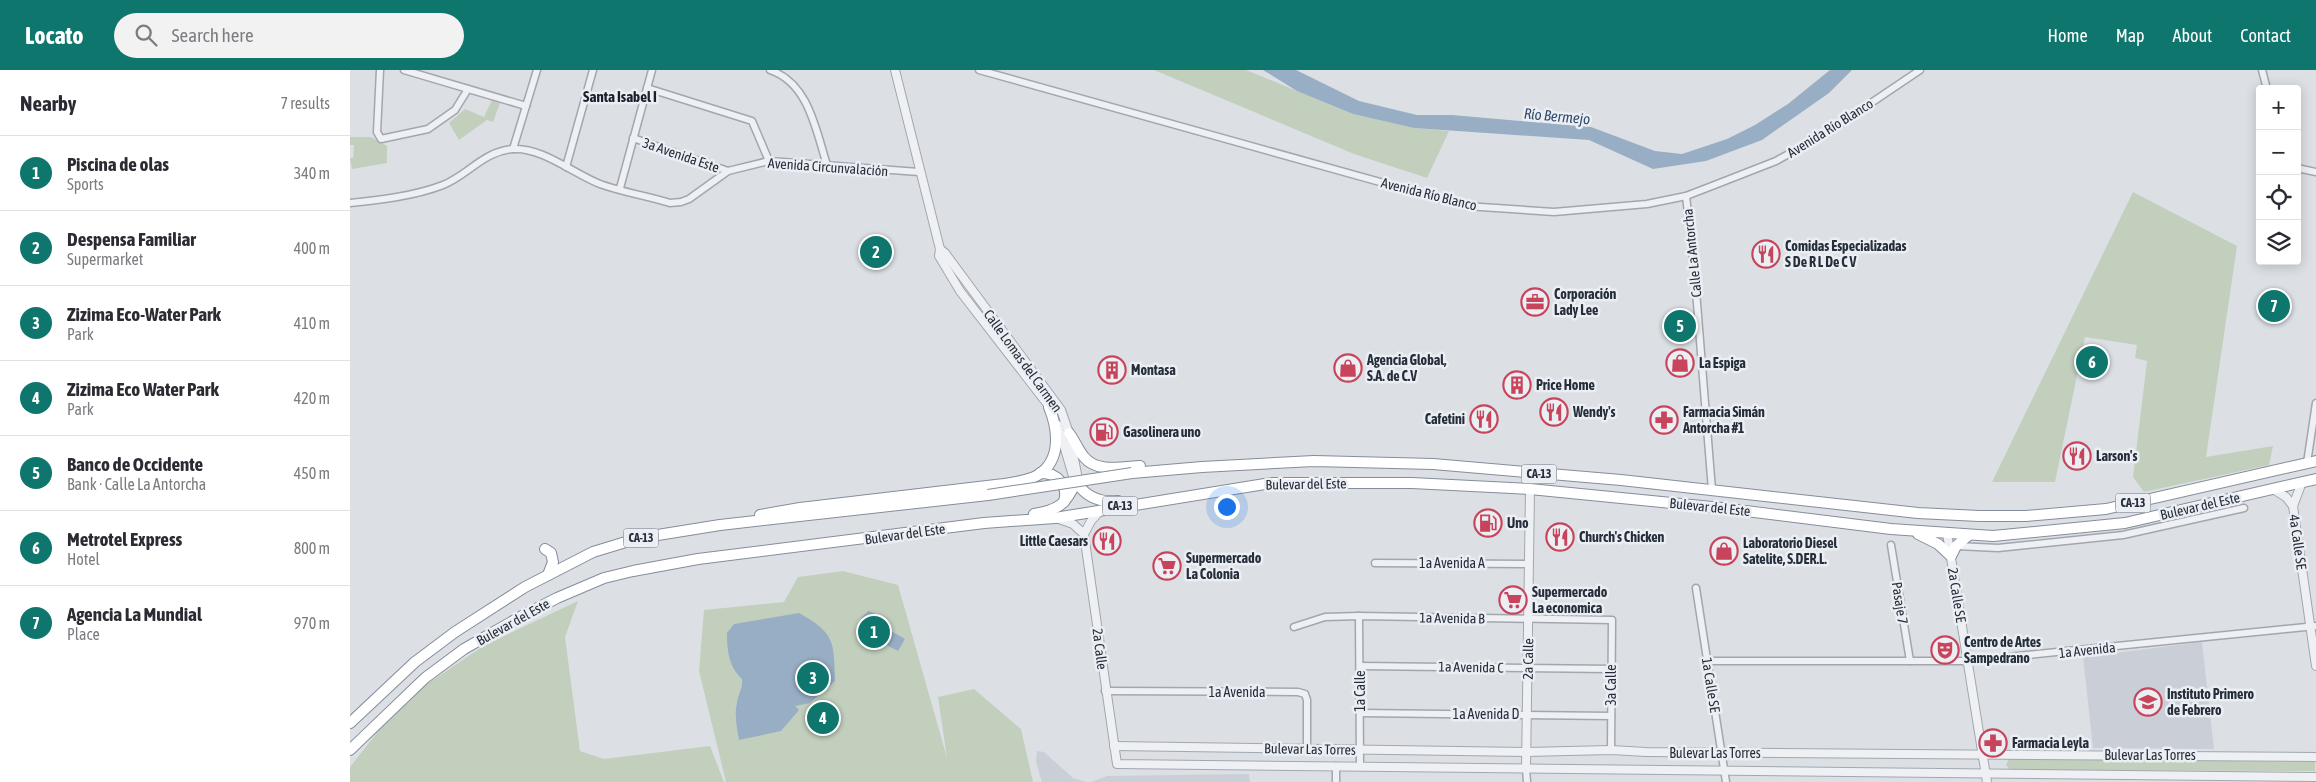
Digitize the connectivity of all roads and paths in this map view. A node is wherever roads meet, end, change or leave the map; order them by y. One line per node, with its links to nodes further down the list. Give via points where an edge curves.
1 (380, 70): 13 (street, via 377,132 381,139 428,129 455,110)
2 (404, 70): 13 (street)
3 (537, 70): 14 (street)
4 (593, 70): 19 (street)
5 (652, 70): 12 (street)
6 (770, 70): 18 (street, via 795,87 807,104)
7 (895, 70): 22 (street, Calle Lomas del Carmen)
8 (979, 70): 25 (street, Avenida Río Blanco, via 1466,206 1554,212 1647,204)
9 (1920, 70): 25 (street, Avenida Río Blanco, via 1828,132 1776,161)
10 (2262, 70): 11 (street)
11 (2266, 85)
12 (647, 88): 15 (street); 17 (street, via 752,121)
13 (468, 89): 14 (street)
14 (526, 106): 16 (street)
15 (633, 138): 21 (street, 3a Avenida Este); 24 (street)
16 (513, 149): 19 (street, Avenida Circunvalación, via 542,156); 26 (street, Avenida Circunvalación, via 490,155 444,185 383,200)
17 (769, 161): 18 (street, Avenida Circunvalación); 21 (street, Avenida Circunvalación)
18 (827, 165): 22 (street, Avenida Circunvalación)
19 (566, 167): 24 (street, Avenida Circunvalación, via 596,182)
20 (2301, 169): 23 (street)
21 (728, 171): 24 (street, Avenida Circunvalación, via 681,202 670,203)
22 (919, 172): 27 (street, Calle Lomas del Carmen)
23 (2316, 172)
24 (620, 188)
25 (1686, 196): 40 (street, Calle La Antorcha)
26 (350, 203)
27 (940, 249): 29 (street, Calle Lomas del Carmen, via 939,256 960,291); 30 (street, Calle Lomas del Carmen, via 1062,410)
28 (2316, 403): 31 (street)
29 (1049, 406): 33 (highway, via 1055,422 1056,443 1048,466); 35 (street, Calle Lomas del Carmen, via 1055,414)
30 (1069, 433): 32 (highway, via 1086,460 1108,468 1308,457 1390,458); 35 (street, Calle Lomas del Carmen)
31 (2311, 462): 40 (highway, Bulevar del Este / CA-13, via 2106,508 2026,516 1918,513)
32 (1433, 464): 40 (highway, Bulevar del Este / CA-13); 47 (highway, Bulevar del Este / CA-13, bridge, via 1314,461 1202,467)
33 (1040, 473): 41 (highway, via 1054,475 1062,482 1065,495); 47 (highway, via 1018,481 781,511)
34 (2316, 478): 36 (highway, Bulevar del Este / CA-13)
35 (1076, 482): 37 (highway, via 1088,495 1109,502 1211,488); 41 (highway)
36 (2302, 482): 38 (highway, Bulevar del Este / CA-13); 42 (street)
37 (1249, 487): 39 (highway, Bulevar del Este / CA-13, via 1271,483 1377,483); 44 (highway, Bulevar del Este / CA-13)
38 (2273, 488): 42 (street); 51 (highway, Bulevar del Este / CA-13, via 2125,524)
39 (1530, 489): 48 (highway, Bulevar del Este / CA-13); 57 (street, 2a Calle)
40 (1712, 490)
41 (1062, 505): 46 (highway, via 1039,513)
42 (2293, 506): 63 (street, 4a Calle SE)
43 (2244, 508): 53 (street, via 2123,534 1998,548)
44 (1103, 509): 45 (highway, Bulevar del Este / CA-13); 50 (street)
45 (1054, 518): 46 (highway, Bulevar del Este / CA-13); 50 (street, via 1073,524)
46 (984, 523): 79 (highway, Bulevar del Este / CA-13, via 698,559 604,578 557,598 464,649 425,678)
47 (720, 525): 58 (highway, Bulevar del Este / CA-13, via 639,538 593,552)
48 (1910, 530): 49 (highway, Bulevar del Este / CA-13); 55 (highway, via 1938,544)
49 (1947, 533): 51 (highway, Bulevar del Este / CA-13); 55 (street, 2a Calle SE)
50 (1084, 534): 72 (street, 2a Calle)
51 (1969, 536): 53 (highway)
52 (1891, 545): 66 (street, Pasaje 7)
53 (1956, 546): 55 (highway)
54 (544, 549): 58 (highway, via 551,553 553,562)
55 (1951, 556): 67 (street, 2a Calle SE)
56 (1375, 563): 57 (street, 1a Avenida A)
57 (1529, 564): 61 (street, 2a Calle)
58 (548, 575): 76 (highway, Bulevar del Este / CA-13, via 455,632 415,662)
59 (1696, 588): 65 (street, 1a Calle SE)
60 (1360, 616): 61 (street, 1a Avenida B); 64 (street, 1a Avenida B, via 1325,617); 68 (street, 1a Calle)
61 (1528, 619): 62 (street, 1a Avenida B); 70 (street, 2a Calle)
62 (1612, 620): 71 (street, 3a Calle)
63 (2313, 626): 67 (street, 1a Avenida); 69 (street, 4a Calle SE)
64 (1294, 627)
65 (1707, 661): 66 (street, 1a Avenida); 83 (street, 1a Calle SE)
66 (1910, 661): 67 (street, 1a Avenida)
67 (1968, 661): 84 (street, 2a Calle SE)
68 (1360, 666): 70 (street, 1a Avenida C); 73 (street, 1a Calle)
69 (2316, 666)
70 (1528, 668): 71 (street, 1a Avenida C); 74 (street, 2a Calle)
71 (1612, 669): 75 (street, 3a Calle)
72 (1105, 691): 77 (street, 2a Calle); 78 (street, 1a Avenida, via 1305,694)
73 (1360, 713): 74 (street, 1a Avenida D); 80 (street, 1a Calle)
74 (1527, 714): 75 (street, 1a Avenida D); 82 (street, 2a Calle)
75 (1611, 716): 81 (street, 3a Calle)
76 (350, 723)
77 (1114, 746): 78 (street, Bulevar Las Torres); 86 (street, 2a Calle)
78 (1306, 749): 80 (street, Bulevar Las Torres)
79 (350, 750)
80 (1360, 750): 82 (street, Bulevar Las Torres); 88 (street, 1a Calle)
81 (1611, 750): 82 (street, Bulevar Las Torres); 83 (street, Bulevar Las Torres)
82 (1526, 752): 89 (street, 2a Calle)
83 (1721, 753): 84 (street, Bulevar Las Torres); 90 (street, 1a Calle SE)
84 (1982, 754): 85 (street, Bulevar Las Torres); 91 (street, 2a Calle SE)
85 (2316, 757)
86 (1117, 764): 87 (street, Bulevar Las Torres)
87 (1336, 766): 88 (street, Bulevar Las Torres); 93 (street)
88 (1360, 766): 89 (street, Bulevar Las Torres)
89 (1526, 768): 90 (street, Bulevar Las Torres); 94 (street)
90 (1724, 770): 91 (street, Bulevar Las Torres); 95 (street, 1a Calle SE)
91 (1985, 773): 92 (street, Bulevar Las Torres); 96 (street, 2a Calle SE)
92 (2316, 777)
93 (1336, 782)
94 (1527, 782)
95 (1726, 782)
96 (1987, 782)

